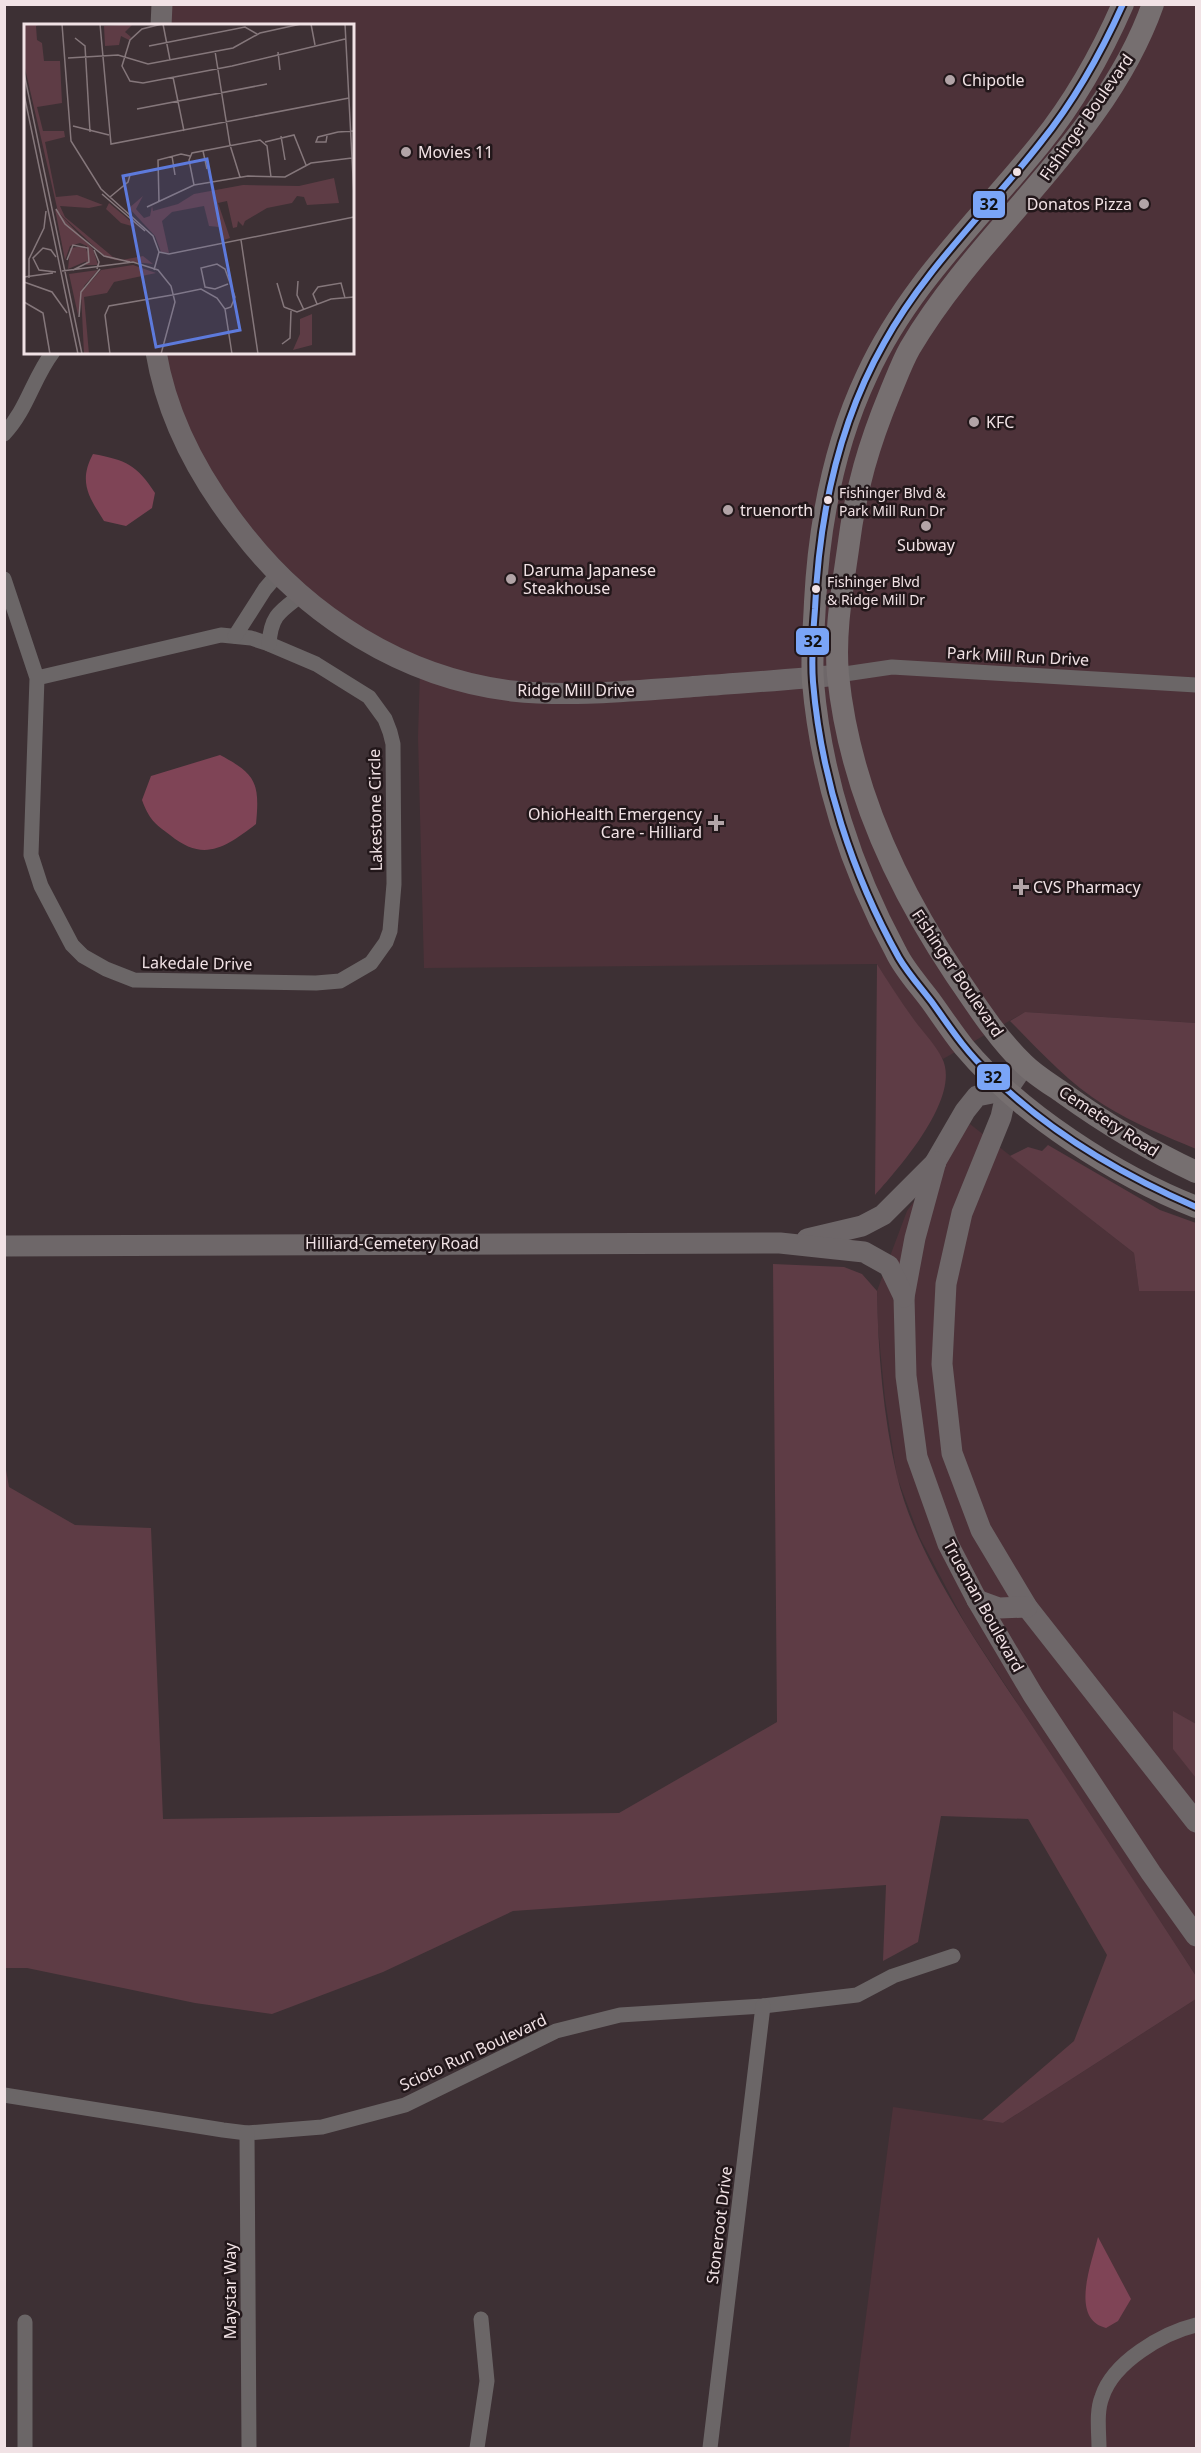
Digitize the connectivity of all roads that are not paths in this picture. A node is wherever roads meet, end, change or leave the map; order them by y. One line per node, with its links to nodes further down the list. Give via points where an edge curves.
1 (162, 4): 4 (main road)
2 (1123, 4): 15 (main road, Fishinger Boulevard, via 1069,106 928,275 890,330 867,375 848,419 826,508 817,563)
3 (1153, 4): 13 (main road, Fishinger Boulevard, via 1133,53 1113,86 1059,161 952,287 909,350 858,482 838,633)
4 (161, 24)
5 (52, 354): 7 (street, via 18,419)
6 (157, 354): 8 (main road, Ridge Mill Drive, via 177,425 195,463 224,509)
7 (4, 434)
8 (277, 575): 10 (main road, Ridge Mill Drive); 11 (street)
9 (4, 579): 14 (street, Lakedale Drive)
10 (300, 596): 12 (street, via 276,614); 15 (main road, Ridge Mill Drive, via 360,638 432,673 512,691 606,693)
11 (236, 636): 12 (street, Lakestone Circle); 14 (street, Lakestone Circle, via 221,635)
12 (269, 644): 17 (street, Lakestone Circle, via 316,664 369,697 390,732 394,884 390,931)
13 (838, 675): 15 (main road, Ridge Mill Drive); 16 (street, Park Mill Run Drive, via 892,667); 18 (main road, Fishinger Boulevard, via 851,745 878,833 923,926 994,1029)
14 (37, 678): 17 (street, Lakedale Drive, via 31,855 66,937 83,956 135,980 316,983 351,976 371,963)
15 (813, 678): 19 (main road, Fishinger Boulevard, via 832,796 849,847 897,955 965,1048)
16 (1197, 685)
17 (378, 953)
18 (1024, 1065): 19 (main road, Trueman Boulevard); 21 (main road, Cemetery Road, via 1142,1146)
19 (1007, 1090): 20 (main road, Trueman Boulevard, via 977,1096); 22 (main road, Cemetery Road, via 1112,1167); 27 (main road, Trueman Boulevard, via 1001,1118 962,1213 946,1284 942,1364 952,1453 981,1530)
20 (936, 1161): 23 (main road, Hilliard-Cemetery Road, via 883,1215 862,1226); 25 (main road, Trueman Boulevard)
21 (1197, 1172)
22 (1197, 1207)
23 (780, 1243): 24 (main road, Hilliard-Cemetery Road); 25 (main road, Hilliard-Cemetery Road, via 864,1252 889,1266)
24 (4, 1246)
25 (904, 1297): 26 (main road, Trueman Boulevard, via 906,1376 917,1457 948,1544)
26 (977, 1600): 27 (main road, via 999,1608); 29 (main road, Trueman Boulevard, via 1033,1695)
27 (1027, 1607): 28 (main road, Trueman Boulevard)
28 (1197, 1822)
29 (1197, 1936)
30 (953, 1956): 31 (street, Scioto Run Boulevard, via 893,1976 857,1995)
31 (763, 2007): 33 (street, Scioto Run Boulevard, via 620,2015 556,2031 405,2105 322,2127); 40 (street, Stoneroot Drive)
32 (4, 2095): 33 (street, Scioto Run Boulevard)
33 (247, 2133): 38 (street, Maystar Way)
34 (481, 2319): 39 (street, via 487,2381)
35 (25, 2322): 37 (street)
36 (1197, 2325): 41 (street, via 1163,2336 1117,2373 1100,2399)
37 (25, 2448)
38 (249, 2448)
39 (477, 2448)
40 (710, 2448)
41 (1099, 2448)

